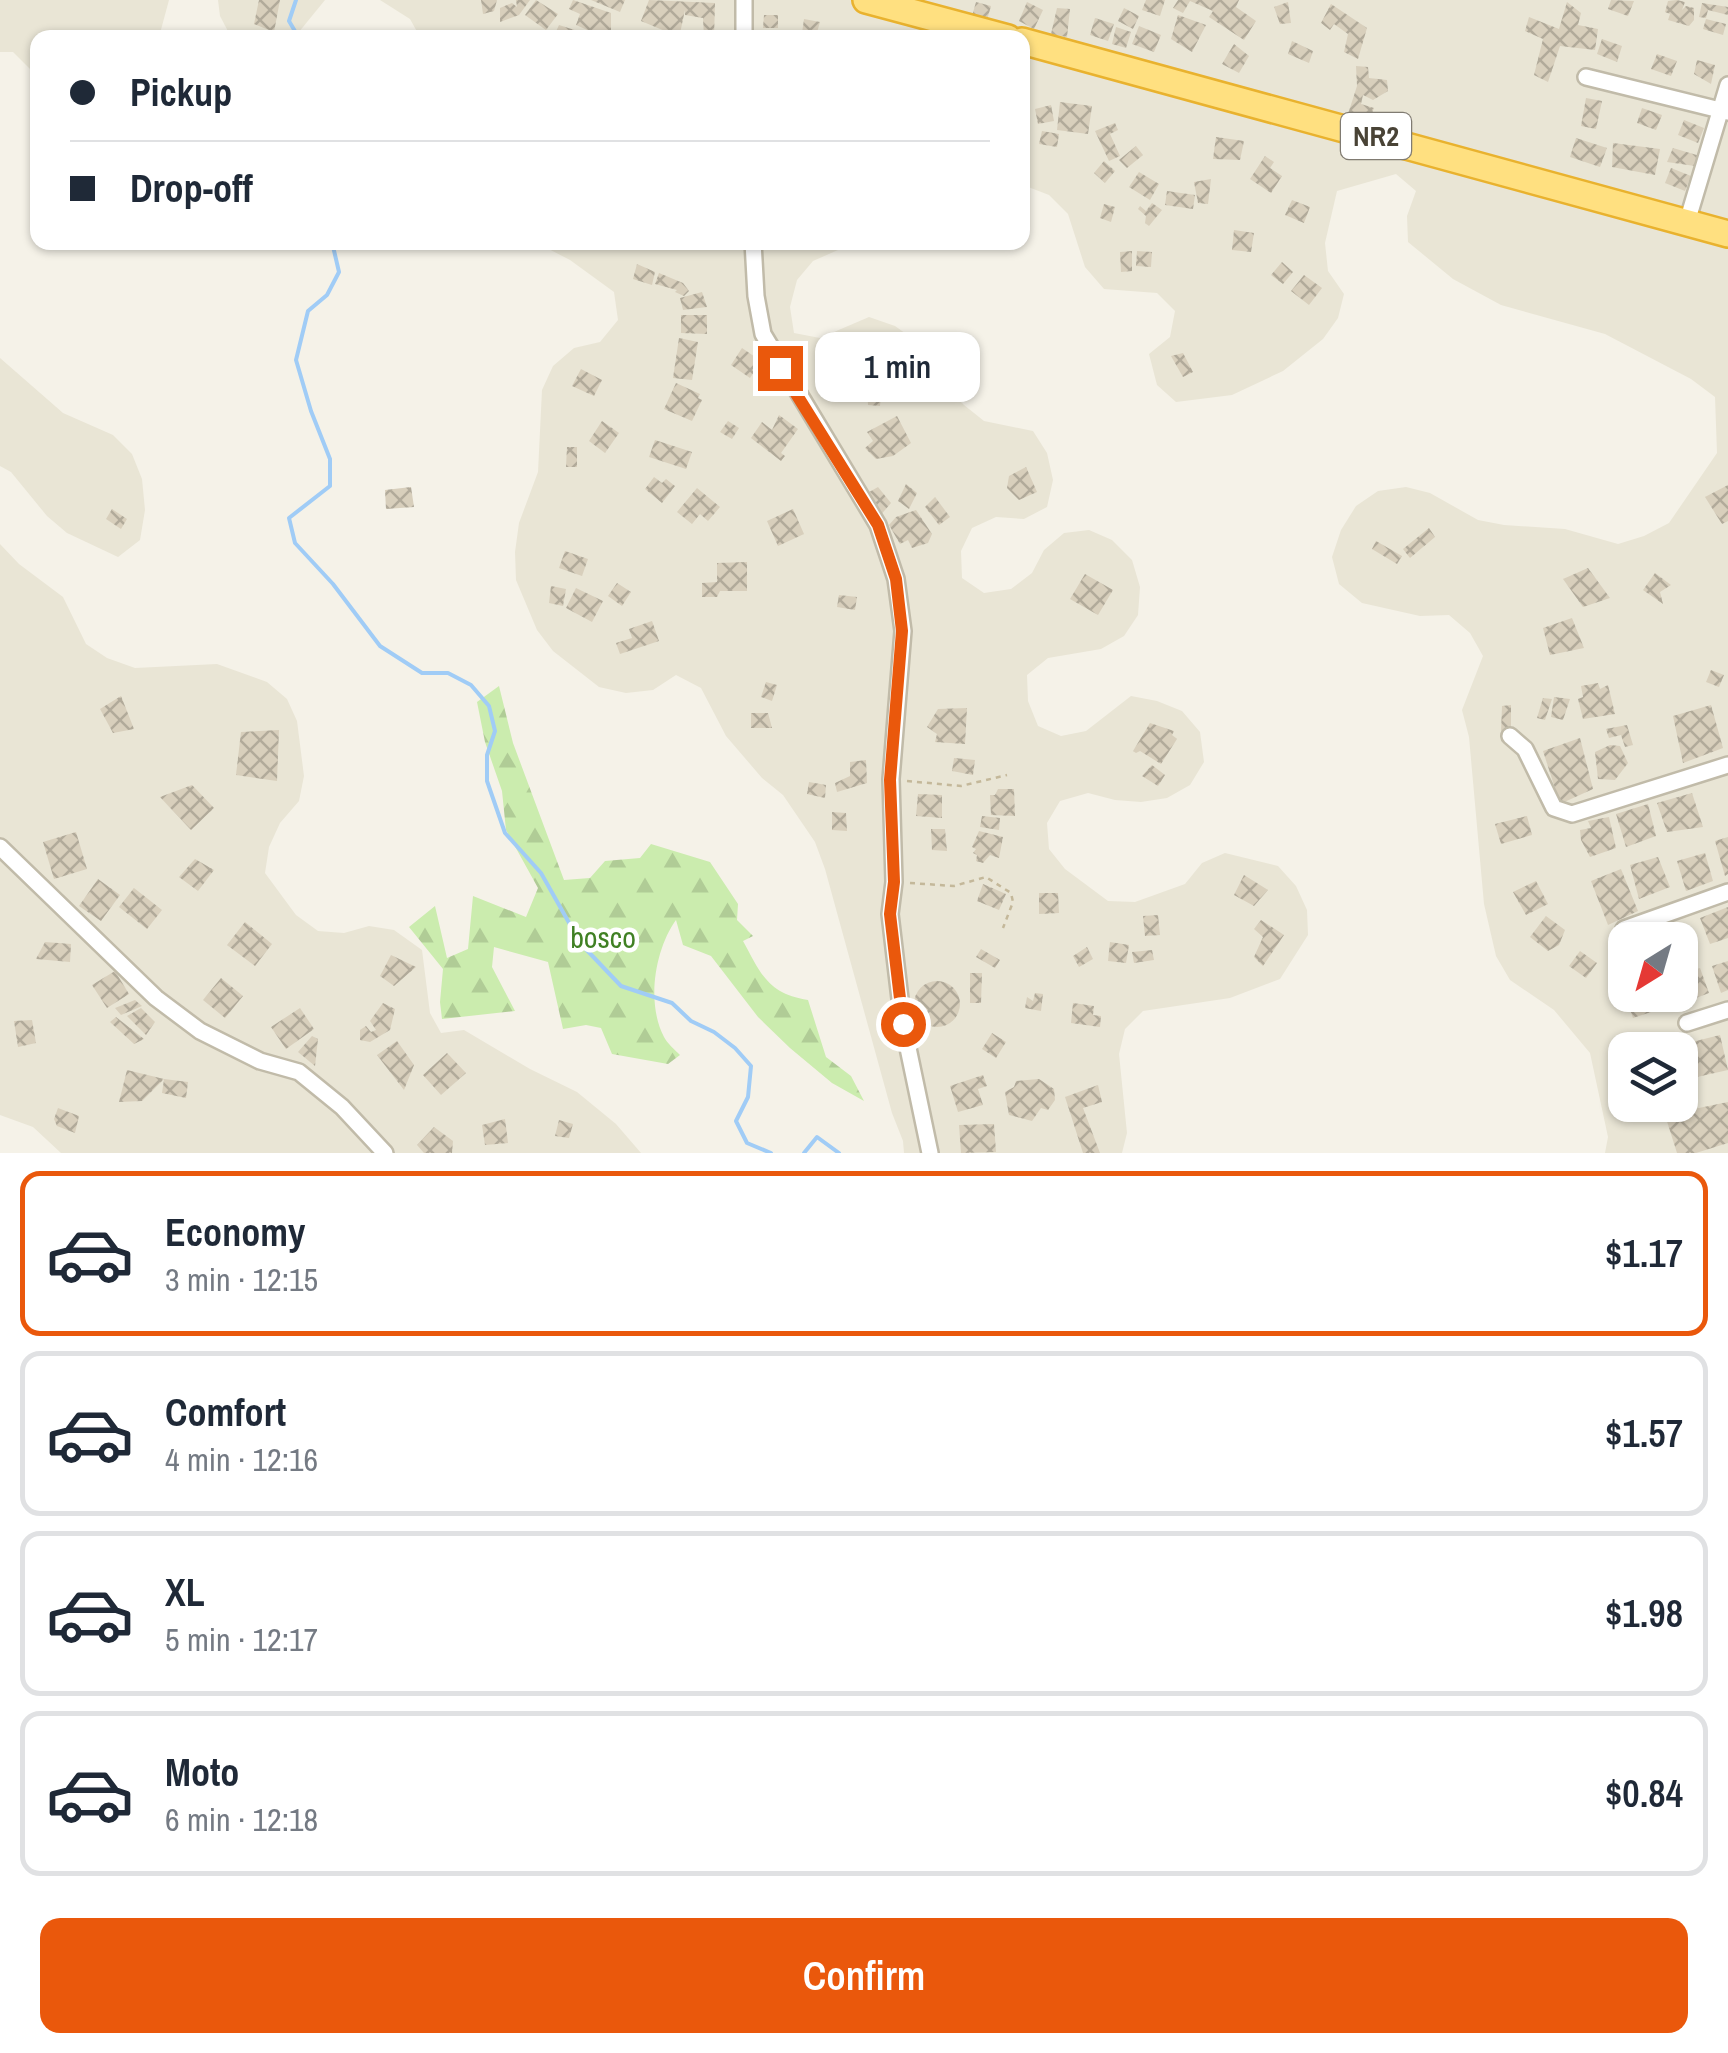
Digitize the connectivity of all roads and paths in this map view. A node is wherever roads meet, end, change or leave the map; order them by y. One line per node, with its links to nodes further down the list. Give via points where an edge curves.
1 (744, 0): 3 (street)
2 (866, 0): 4 (highway)
3 (744, 30)
4 (978, 30)
5 (1030, 43): 9 (highway, NR2)
6 (1586, 77): 8 (street)
7 (1728, 85): 8 (street)
8 (1724, 111): 9 (street)
9 (1687, 222): 10 (highway, NR2)
10 (1728, 234)
11 (753, 250): 15 (street, via 763,334 878,525 896,579 902,631)
12 (1510, 736): 13 (street, via 1525,749 1554,808 1572,814)
13 (1728, 765)
14 (1007, 775): 15 (path, via 960,786)
15 (890, 780): 17 (street)
16 (0, 847): 23 (street, via 156,998 200,1031 299,1072)
17 (894, 882): 20 (path, via 954,886 986,876 1011,894); 24 (street, via 890,914 900,1000)
18 (1728, 892): 19 (street)
19 (1644, 922)
20 (1003, 928)
21 (1728, 1010): 22 (street)
22 (1687, 1022)
23 (385, 1153)
24 (930, 1153)

